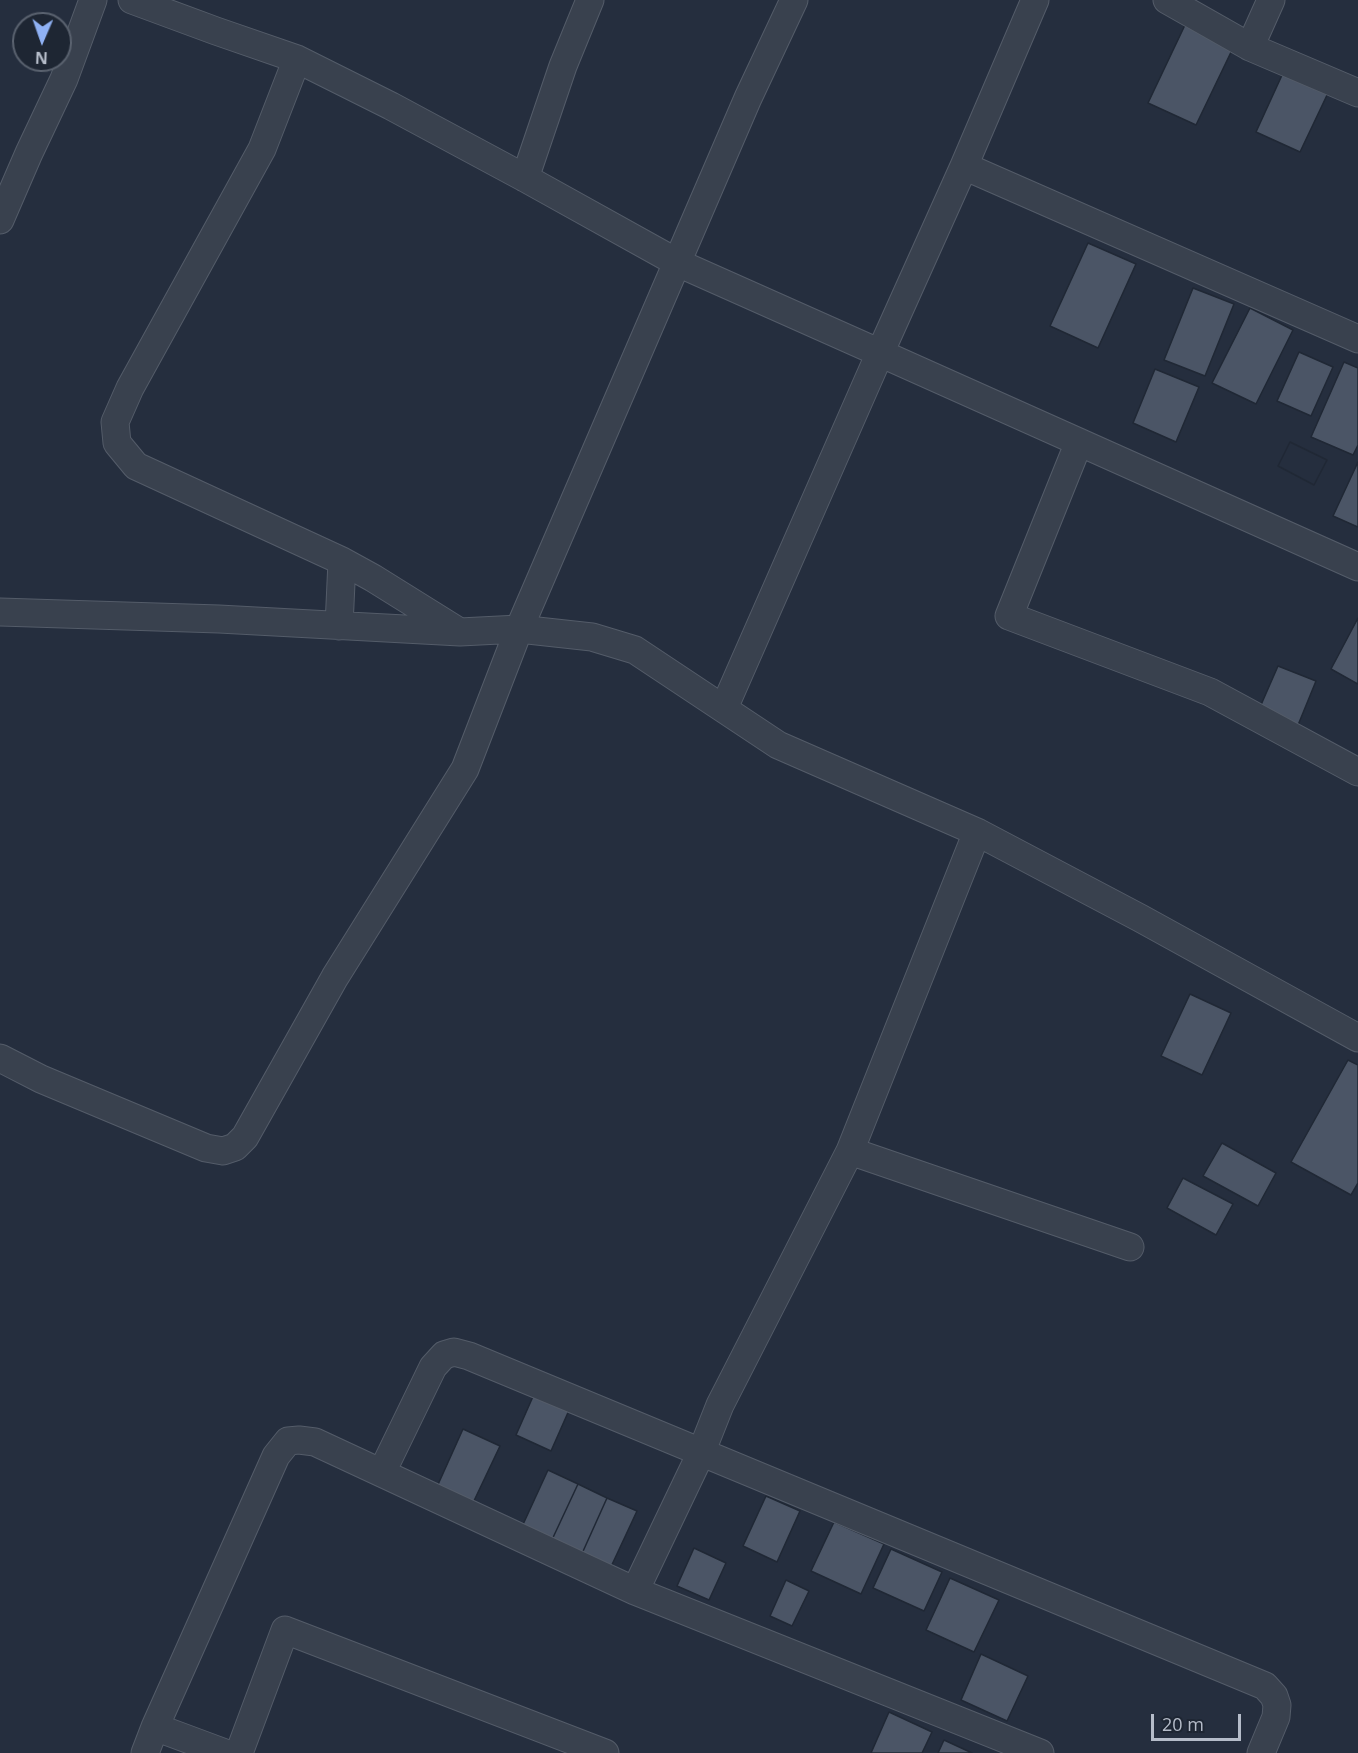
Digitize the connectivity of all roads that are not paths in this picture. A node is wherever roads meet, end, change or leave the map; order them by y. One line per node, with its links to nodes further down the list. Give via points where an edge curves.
1 (93, 0): 13 (street, via 64,79)
2 (132, 0): 9 (street)
3 (590, 0): 12 (street)
4 (794, 0): 14 (street)
5 (1035, 0): 11 (street)
6 (1167, 0): 8 (street)
7 (1271, 0): 8 (street)
8 (1250, 46): 10 (street)
9 (297, 59): 12 (street); 18 (street, via 262,149 150,350 115,422 117,443 136,466)
10 (1358, 93)
11 (964, 166): 15 (street); 16 (street)
12 (525, 178): 14 (street)
13 (0, 220)
14 (678, 263): 16 (street); 22 (street)
15 (1358, 339)
16 (880, 353): 17 (street); 24 (street)
17 (1079, 442): 19 (street); 25 (street, via 1009,616 1210,692)
18 (342, 561): 21 (street); 23 (street)
19 (1358, 567)
20 (0, 612): 21 (street)
21 (339, 626): 23 (street)
22 (519, 629): 23 (street); 24 (street, via 592,637 635,650); 28 (street, via 465,769 335,977 245,1137 235,1147 223,1151 206,1149)
23 (460, 633)
24 (724, 708): 26 (street, via 778,745)
25 (1358, 772)
26 (977, 832): 27 (street); 29 (street)
27 (1358, 1038)
28 (0, 1058)
29 (850, 1151): 30 (street); 31 (street, via 720,1405)
30 (1130, 1247)
31 (701, 1453): 32 (street, via 454,1352 444,1355 433,1367); 33 (street); 40 (street, via 1265,1686 1277,1705)
32 (382, 1472): 33 (street); 34 (street, via 315,1442 288,1441 276,1456)
33 (635, 1591): 39 (street)
34 (155, 1727): 35 (street); 36 (street)
35 (145, 1753)
36 (225, 1753)
37 (239, 1753): 38 (street, via 285,1630)
38 (605, 1753)
39 (1041, 1753)
40 (1261, 1753)

